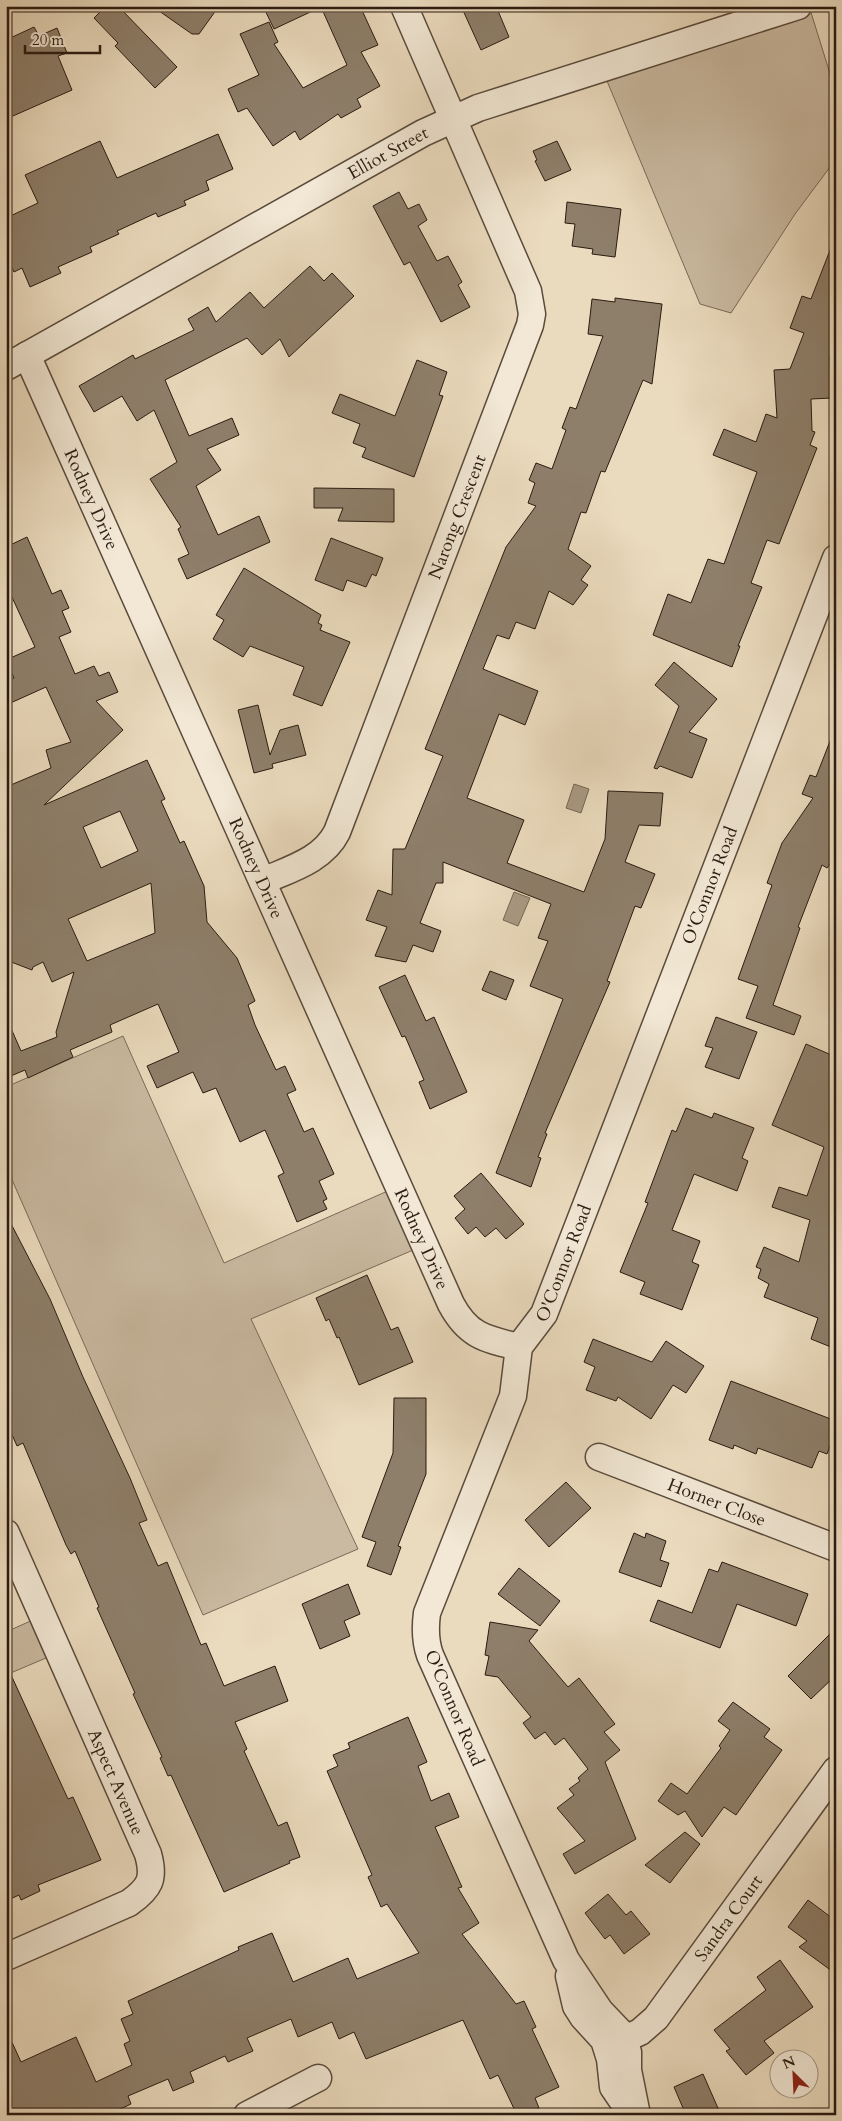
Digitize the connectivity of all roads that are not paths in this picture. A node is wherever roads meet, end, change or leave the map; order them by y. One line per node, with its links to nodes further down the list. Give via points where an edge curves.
1 (404, 6): 3 (street, Narong Crescent)
2 (798, 6): 3 (street, Elliot Street, via 478,108)
3 (452, 120): 4 (street, Elliot Street, via 423,133); 6 (street, Narong Crescent, via 528,291 532,314 530,325 337,832 320,854)
4 (17, 361): 6 (street, Rodney Drive)
5 (836, 558): 7 (street, O'Connor Road, via 544,1314)
6 (263, 881): 7 (street, Rodney Drive, via 461,1323 478,1335)
7 (519, 1347): 13 (street, O'Connor Road, via 513,1396 427,1614 425,1635 430,1655 566,1960 576,2006 604,2040)
8 (599, 1457): 10 (street, Horner Close)
9 (6, 1533): 12 (street, Aspect Avenue, via 144,1844 152,1872 146,1889 129,1904)
10 (836, 1548)
11 (836, 1770): 13 (street, Sandra Court, via 656,2018 640,2032)
12 (6, 1957)
13 (615, 2044): 16 (street, O'Connor Road, via 610,2058 613,2087); 17 (street, O'Connor Road, via 628,2052)
14 (318, 2078): 15 (street)
15 (247, 2115)
16 (632, 2115)
17 (636, 2115)

